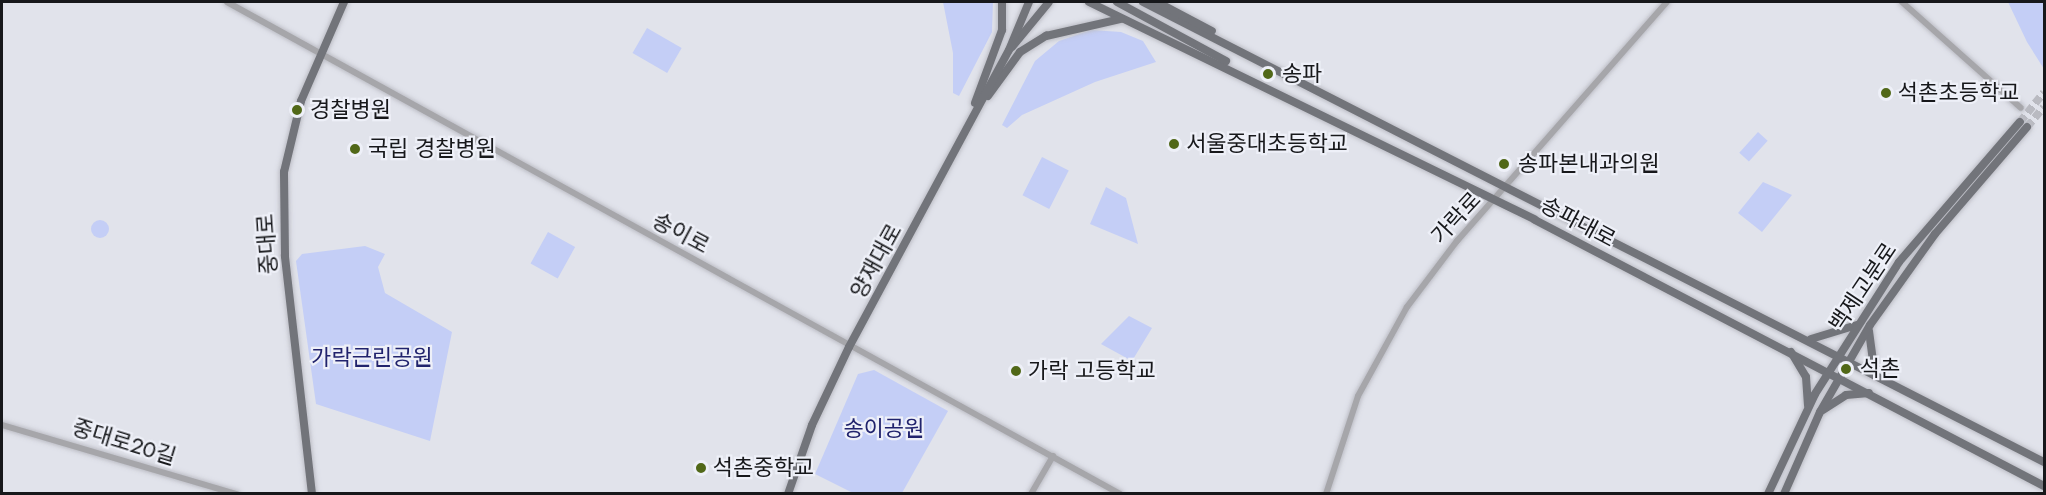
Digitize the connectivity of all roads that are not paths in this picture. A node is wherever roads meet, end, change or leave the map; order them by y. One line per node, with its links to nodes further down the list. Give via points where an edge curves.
1 (227, 2): 15 (street, 송이로)
2 (344, 2): 15 (main road, 중대로)
3 (1002, 2): 19 (main road, via 1002,30)
4 (1029, 2): 14 (main road, 양재대로)
5 (1049, 2): 14 (main road, 양재대로)
6 (1089, 2): 12 (main road, 송파대로)
7 (1117, 2): 16 (main road)
8 (1143, 2): 13 (main road)
9 (1667, 2): 21 (street, 가락로)
10 (1902, 2): 17 (street)
11 (1161, 3): 13 (main road)
12 (1123, 19): 16 (main road, 송파대로); 19 (main road, via 1067,27 1020,52)
13 (1237, 49): 21 (main road, 송파대로)
14 (1009, 50): 19 (main road, 양재대로)
15 (321, 51): 26 (street, 송이로); 41 (main road, 중대로, via 301,101 284,172 282,215)
16 (1248, 75): 22 (main road, 송파대로)
17 (2021, 108)
18 (2020, 122): 23 (main road, 백제고분로, via 1905,254)
19 (966, 126): 26 (main road, 양재대로)
20 (2027, 128): 24 (main road, 백제고분로, via 1935,234)
21 (1507, 185): 22 (street, 가락로); 25 (main road, 송파대로)
22 (1497, 201): 27 (main road, 송파대로); 45 (street, 가락로, via 1437,266 1388,337 1358,396)
23 (1857, 325): 25 (main road); 28 (main road, 백제고분로)
24 (1870, 325): 29 (main road, 백제고분로); 31 (main road, via 1869,355)
25 (1809, 340): 28 (main road, 송파대로)
26 (849, 347): 37 (street, 송이로); 42 (main road, 양재대로, via 812,424)
27 (1790, 351): 30 (main road, 송파대로); 34 (main road, via 1806,377)
28 (1838, 356): 29 (main road, 송파대로); 30 (main road, 백제고분로)
29 (1850, 362): 31 (main road, 송파대로); 32 (main road, 백제고분로)
30 (1829, 371): 32 (main road, 송파대로); 34 (main road, 백제고분로)
31 (1875, 376): 38 (main road, 송파대로)
32 (1841, 378): 33 (main road, 송파대로); 35 (main road, 백제고분로)
33 (1870, 393): 35 (main road, via 1846,395); 39 (main road, 송파대로)
34 (1808, 407): 46 (main road, 백제고분로)
35 (1820, 412): 47 (main road, 백제고분로)
36 (2, 425): 40 (street, 중대로20길)
37 (1053, 456): 43 (street); 44 (street, 송이로)
38 (2044, 462)
39 (2044, 486)
40 (237, 494)
41 (312, 494)
42 (788, 494)
43 (1031, 494)
44 (1120, 494)
45 (1326, 494)
46 (1768, 494)
47 (1784, 494)

